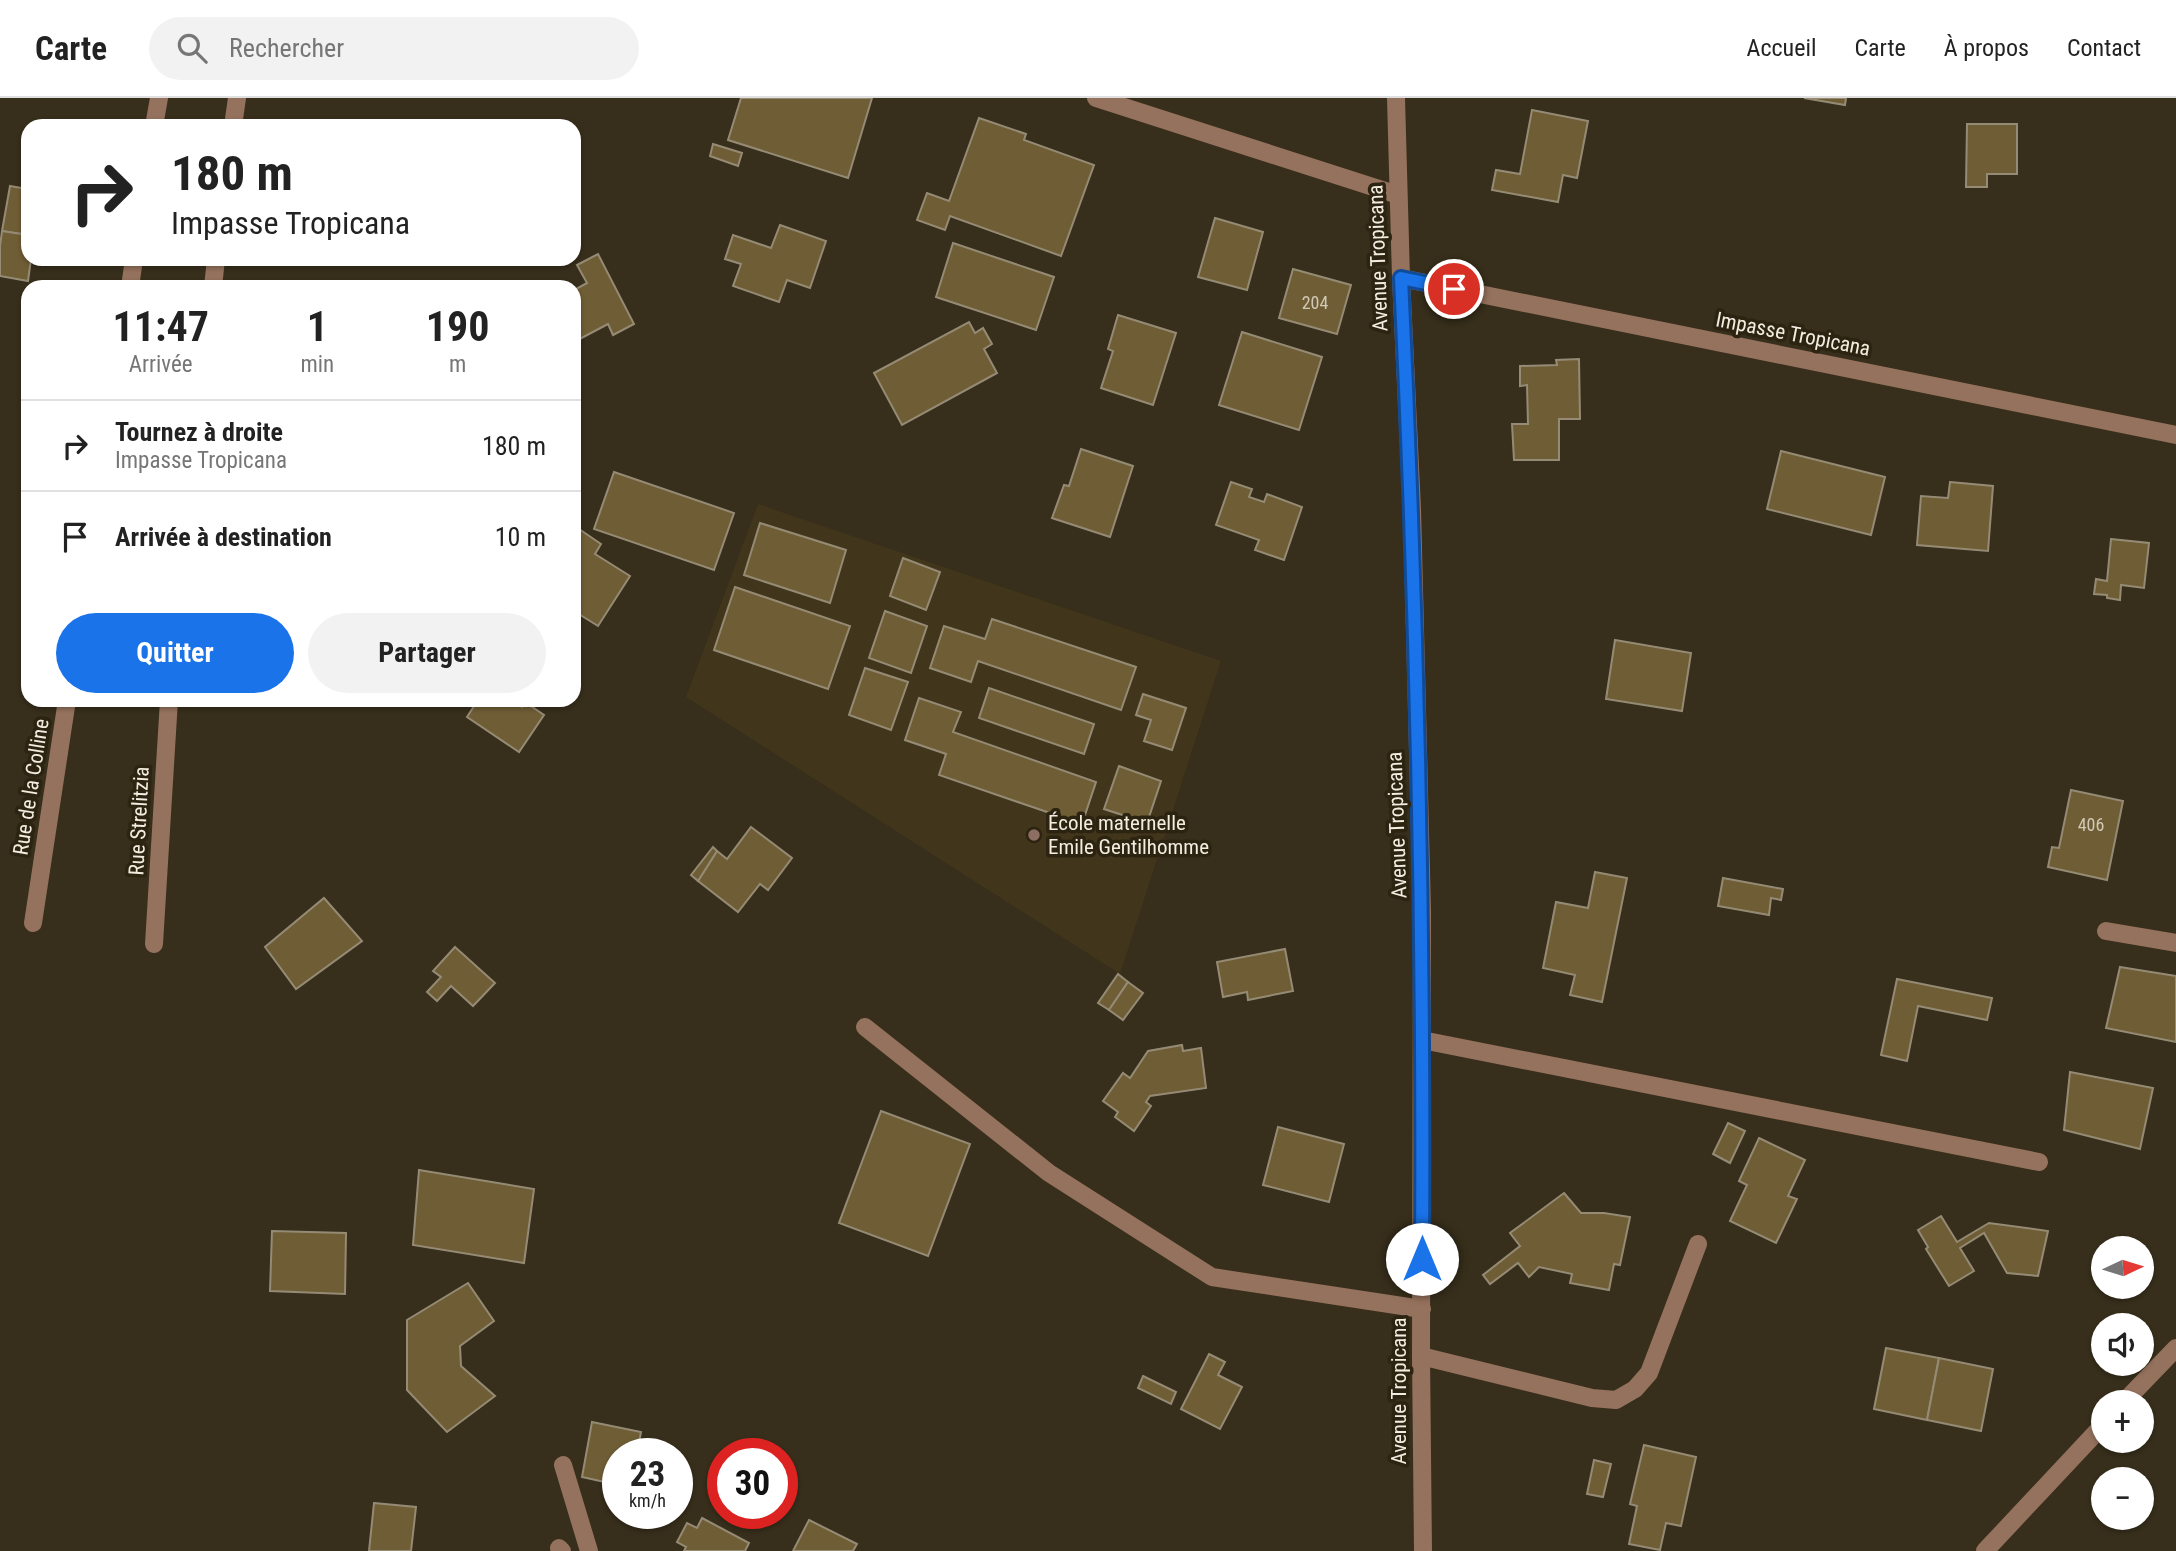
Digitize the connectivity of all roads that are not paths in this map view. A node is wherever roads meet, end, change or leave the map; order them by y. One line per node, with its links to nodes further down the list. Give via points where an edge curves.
1 (159, 98): 5 (street)
2 (237, 98): 6 (street)
3 (1096, 98): 7 (street)
4 (1396, 98): 7 (street, Avenue Tropicana)
5 (155, 119)
6 (234, 119)
7 (1398, 195): 8 (street, Avenue Tropicana)
8 (1401, 278): 9 (street, Impasse Tropicana); 17 (street, Avenue Tropicana, via 1412,509)
9 (2176, 435)
10 (66, 707): 12 (street, Rue de la Colline)
11 (169, 707): 15 (street, Rue Strelitzia)
12 (33, 923)
13 (2106, 932): 14 (street)
14 (2176, 943)
15 (154, 944)
16 (865, 1027): 20 (street, via 1049,1173 1212,1277)
17 (1422, 1040): 18 (street); 20 (street, Avenue Tropicana)
18 (2039, 1162)
19 (1698, 1244): 22 (street, via 1648,1373 1635,1389 1616,1400)
20 (1422, 1309): 22 (street, Avenue Tropicana)
21 (2176, 1348): 23 (street)
22 (1421, 1356): 27 (street, Avenue Tropicana)
23 (2136, 1390)
24 (2091, 1438): 28 (street)
25 (564, 1465): 26 (street)
26 (589, 1551)
27 (1423, 1551)
28 (1985, 1551)

